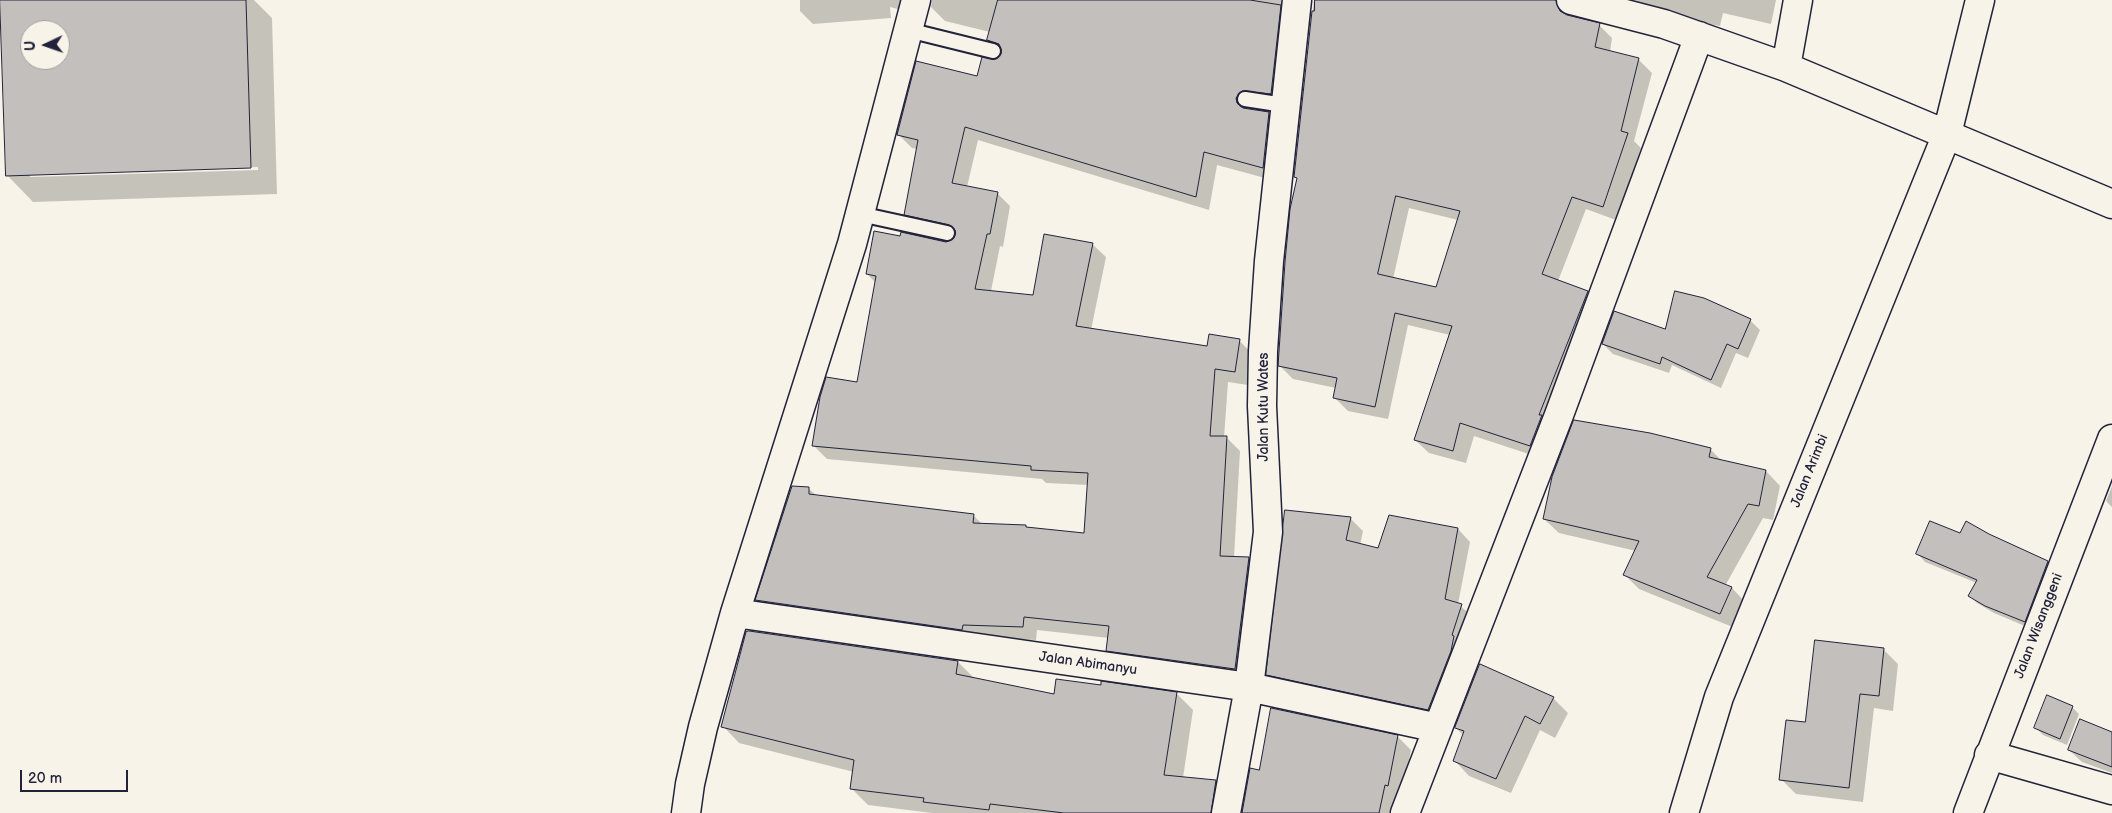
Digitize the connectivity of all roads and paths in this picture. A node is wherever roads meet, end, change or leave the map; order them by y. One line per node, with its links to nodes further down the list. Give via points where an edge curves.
1 (916, 0): 6 (street)
2 (1296, 0): 11 (street, Jalan Kutu Wates)
3 (1571, 0): 7 (street)
4 (1798, 0): 9 (street)
5 (1980, 0): 12 (street, Jalan Arimbi)
6 (908, 30): 8 (lane); 14 (street)
7 (1699, 36): 9 (street); 19 (street, via 1559,416)
8 (993, 51)
9 (1786, 67): 12 (street)
10 (1245, 99): 11 (lane)
11 (1284, 105): 18 (street, Jalan Kutu Wates, via 1269,261 1263,370 1268,532)
12 (1947, 134): 13 (street); 25 (street, Jalan Arimbi, via 1719,697)
13 (2112, 204)
14 (860, 214): 15 (lane); 17 (street)
15 (947, 233)
16 (2112, 439): 20 (street, Jalan Wisanggeni)
17 (736, 613): 18 (street, Jalan Abimanyu); 22 (street, via 703,727)
18 (1249, 687): 19 (street, Jalan Abimanyu); 23 (street, Jalan Kutu Wates)
19 (1438, 728): 24 (street)
20 (1989, 755): 21 (street); 26 (street, Jalan Wisanggeni)
21 (2112, 790)
22 (686, 813)
23 (1226, 813)
24 (1405, 813)
25 (1684, 813)
26 (1968, 813)

